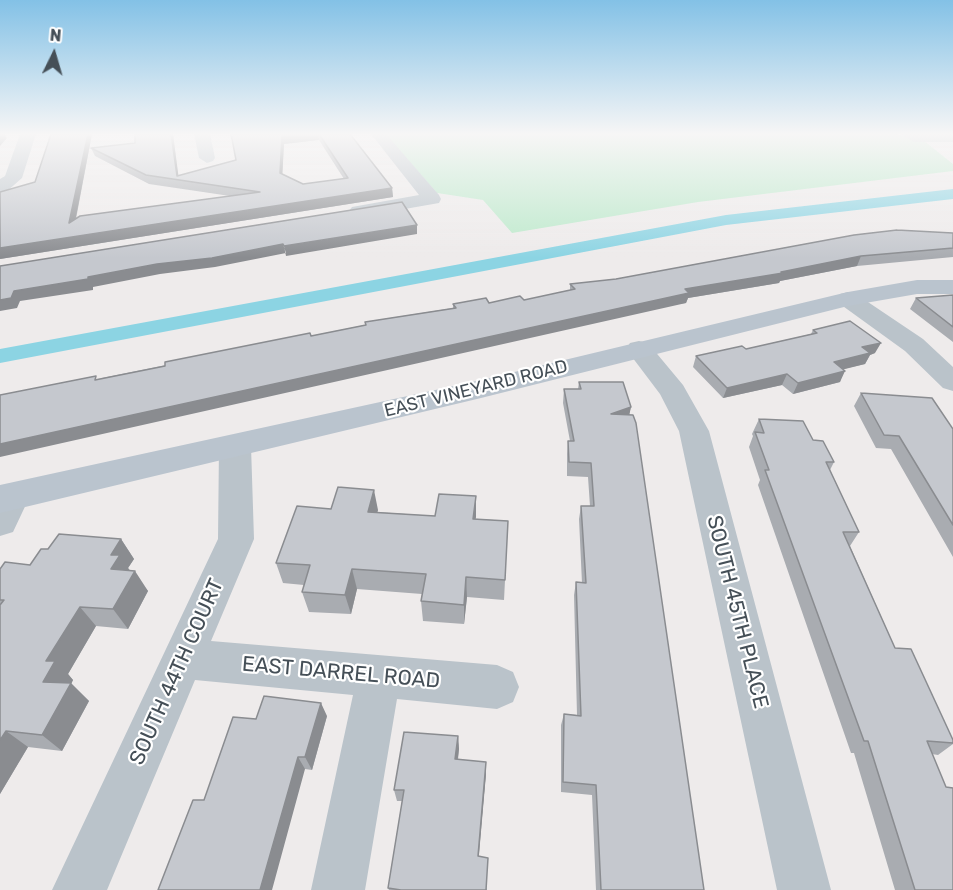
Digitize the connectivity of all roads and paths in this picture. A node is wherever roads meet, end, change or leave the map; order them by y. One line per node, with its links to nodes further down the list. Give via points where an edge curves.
1 (14, 176): 3 (street)
2 (413, 176): 4 (street, via 432,199)
3 (2, 188)
4 (338, 214)
5 (953, 287): 6 (street, EAST VINEYARD ROAD, via 917,287)
6 (848, 299): 7 (street, EAST VINEYARD ROAD); 8 (street, via 914,345)
7 (639, 349): 9 (street, EAST VINEYARD ROAD); 16 (street, SOUTH 45TH PLACE, via 673,391 694,431)
8 (953, 382)
9 (235, 446): 10 (street, EAST VINEYARD ROAD); 11 (street, SOUTH 44TH COURT, via 236,539)
10 (4, 506)
11 (185, 659): 12 (street, EAST DARREL ROAD); 14 (street, SOUTH 44TH COURT)
12 (379, 676): 13 (street, EAST DARREL ROAD); 15 (street)
13 (496, 687)
14 (79, 890)
15 (339, 890)
16 (804, 890)

